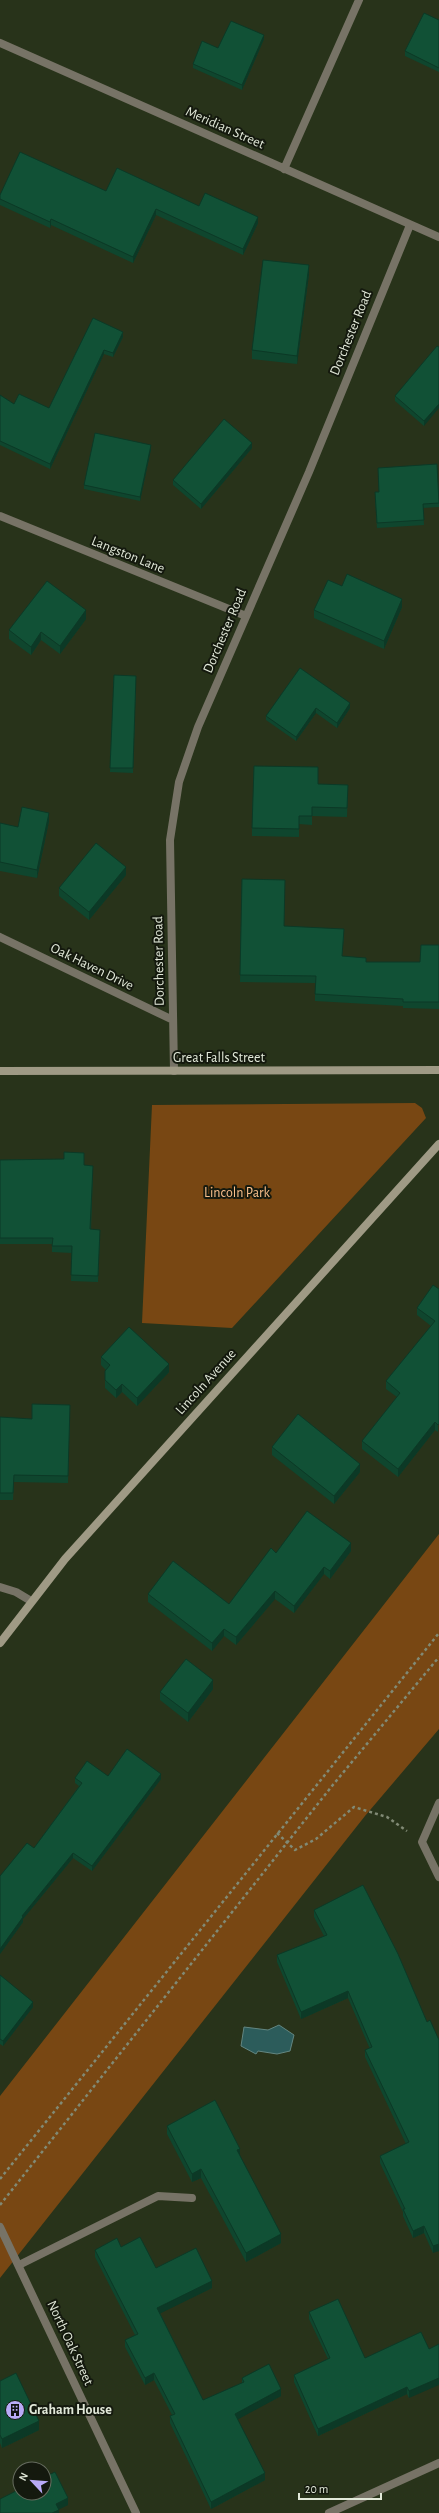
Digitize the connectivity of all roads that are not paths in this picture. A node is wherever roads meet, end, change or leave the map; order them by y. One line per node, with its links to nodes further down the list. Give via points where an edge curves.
1 (360, 0): 3 (street)
2 (0, 43): 3 (street, Meridian Street)
3 (284, 169): 4 (street, Meridian Street)
4 (410, 224): 5 (street, Meridian Street); 7 (street, Dorchester Road, via 309,472)
5 (439, 237)
6 (0, 516): 7 (street, Langston Lane)
7 (246, 616): 9 (street, Dorchester Road, via 198,727 179,782 170,840)
8 (0, 937): 9 (street, Oak Haven Drive)
9 (172, 1020): 12 (street, Dorchester Road)
10 (439, 1070): 12 (street, Great Falls Street)
11 (0, 1071): 12 (street, Great Falls Street)
12 (174, 1071)
13 (439, 1144): 15 (street, Lincoln Avenue, via 121,1496)
14 (0, 1587): 15 (street, via 16,1592)
15 (31, 1601): 16 (street, Lincoln Avenue)
16 (0, 1643)
17 (439, 1803): 18 (street, via 422,1842)
18 (439, 1877)
19 (192, 2198): 21 (street, via 158,2196)
20 (0, 2227): 21 (street, North Oak Street)
21 (19, 2265): 23 (street, North Oak Street)
22 (439, 2463): 24 (street)
23 (136, 2513)
24 (330, 2513)

